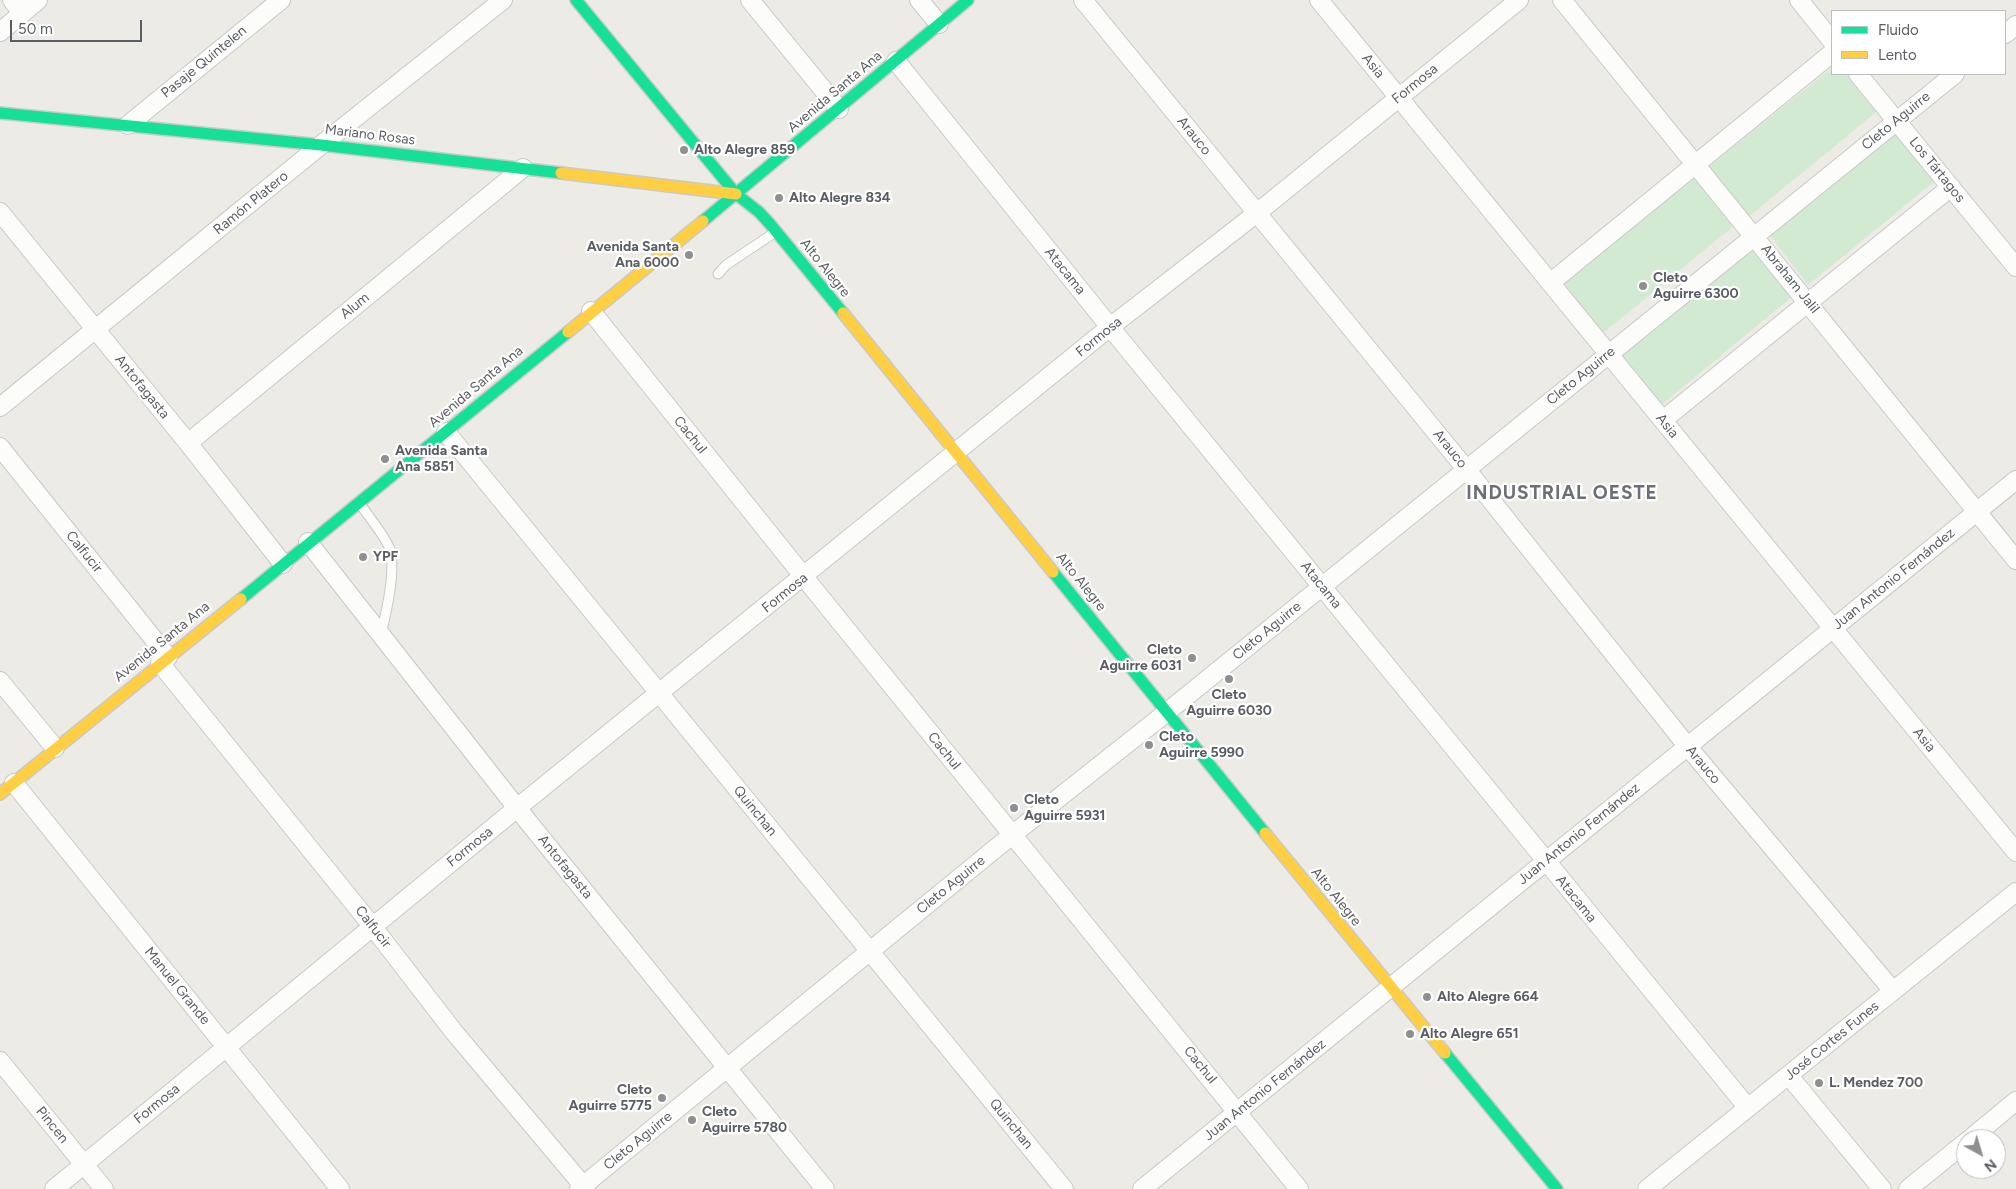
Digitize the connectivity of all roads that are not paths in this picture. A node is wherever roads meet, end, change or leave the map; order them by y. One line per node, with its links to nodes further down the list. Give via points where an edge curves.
1 (38, 0): 13 (street)
2 (281, 0): 27 (street, Pasaje Quintelen)
3 (502, 0): 28 (street, Ramón Platero)
4 (576, 0): 32 (street, Alto Alegre)
5 (750, 0): 24 (street)
6 (919, 0): 14 (street)
7 (968, 0): 14 (street, Avenida Santa Ana)
8 (1083, 0): 34 (street, Arauco)
9 (1320, 0): 23 (street, Asia)
10 (1519, 0): 23 (street, Formosa)
11 (1562, 0): 29 (street, Abraham Jalil)
12 (1799, 0): 18 (street)
13 (17, 6): 16 (street)
14 (939, 24): 20 (street, Avenida Santa Ana)
15 (2016, 25): 17 (street)
16 (0, 32)
17 (2006, 33)
18 (1831, 41)
19 (1831, 55): 29 (street)
20 (896, 61): 24 (street, Avenida Santa Ana); 42 (street, Atacama)
21 (1859, 75): 26 (street, Los Tártagos)
22 (1954, 75): 26 (street, Cleto Aguirre)
23 (1399, 98): 34 (street, Formosa); 39 (street, Asia)
24 (839, 109): 32 (street, Avenida Santa Ana)
25 (0, 113): 27 (street, Mariano Rosas)
26 (1897, 121): 31 (street, Los Tártagos); 36 (street, Cleto Aguirre)
27 (128, 125): 28 (street, Mariano Rosas)
28 (321, 145): 30 (street, Mariano Rosas); 43 (street, Ramón Platero)
29 (1696, 164): 36 (street, Abraham Jalil); 39 (street)
30 (523, 168): 32 (street, Mariano Rosas); 48 (street, Alum)
31 (1951, 187): 37 (street, Los Tártagos); 40 (street)
32 (736, 194): 35 (street, Alto Alegre); 41 (street, Avenida Santa Ana)
33 (0, 212): 43 (street, Antofagasta)
34 (1257, 214): 42 (street, Formosa); 51 (street, Arauco)
35 (777, 232): 38 (lane, via 726,265); 50 (street, Alto Alegre)
36 (1754, 236): 40 (street, Abraham Jalil); 44 (street, Cleto Aguirre)
37 (2016, 267)
38 (718, 274)
39 (1550, 283): 44 (street, Asia)
40 (1808, 303): 46 (street); 54 (street, Abraham Jalil)
41 (592, 311): 47 (street, Avenida Santa Ana); 58 (street, Cachul)
42 (1110, 327): 50 (street, Formosa); 59 (street, Atacama)
43 (96, 330): 45 (street, Ramón Platero); 48 (street, Antofagasta)
44 (1608, 354): 46 (street, Asia); 51 (street, Cleto Aguirre)
45 (0, 407)
46 (1663, 420): 60 (street, Asia)
47 (446, 432): 53 (street, Avenida Santa Ana); 64 (street, Quinchan)
48 (188, 443): 57 (street, Antofagasta)
49 (0, 447): 62 (street, Calfucir)
50 (957, 452): 58 (street, Formosa); 65 (street, Alto Alegre)
51 (1466, 469): 59 (street, Cleto Aguirre); 66 (street, Arauco)
52 (2016, 480): 54 (street, Juan Antonio Fernández)
53 (359, 502): 55 (street, Avenida Santa Ana); 61 (lane, via 390,549 389,602)
54 (1976, 512): 56 (street, Abraham Jalil); 60 (street, Juan Antonio Fernández)
55 (308, 542): 57 (street, Avenida Santa Ana); 61 (street, Antofagasta)
56 (2016, 560)
57 (282, 564): 62 (street, Avenida Santa Ana)
58 (804, 577): 64 (street, Formosa); 71 (street, Cachul)
59 (1322, 586): 65 (street, Cleto Aguirre); 73 (street, Atacama)
60 (1833, 629): 66 (street, Juan Antonio Fernández); 72 (street, Asia)
61 (381, 635): 70 (street, Antofagasta)
62 (164, 660): 67 (street, Avenida Santa Ana); 75 (street, Calfucir)
63 (0, 680): 67 (street)
64 (660, 694): 70 (street, Formosa); 76 (street, Quinchan)
65 (1167, 712): 71 (street, Cleto Aguirre); 77 (street, Alto Alegre)
66 (1688, 747): 73 (street, Juan Antonio Fernández); 78 (street, Arauco)
67 (55, 748): 68 (street, Avenida Santa Ana)
68 (14, 782): 69 (street, Avenida Santa Ana); 79 (street, Manuel Grande)
69 (0, 794)
70 (517, 808): 75 (street, Formosa); 81 (street, Antofagasta)
71 (1012, 835): 76 (street, Cleto Aguirre); 85 (street, Cachul)
72 (2016, 852)
73 (1545, 861): 77 (street, Juan Antonio Fernández); 84 (street, Atacama)
74 (2016, 892): 78 (street, José Cortes Funes)
75 (373, 927): 79 (street, Formosa); 89 (street, Calfucir)
76 (869, 951): 81 (street, Cleto Aguirre); 94 (street, Quinchan)
77 (1390, 987): 85 (street, Juan Antonio Fernández); 97 (street, Alto Alegre)
78 (1893, 991): 82 (street, José Cortes Funes)
79 (227, 1047): 88 (street, Formosa); 92 (street, Manuel Grande)
80 (0, 1061): 88 (street, Pincen)
81 (728, 1069): 89 (street, Cleto Aguirre); 93 (street, Antofagasta)
82 (1789, 1076): 84 (street, José Cortes Funes); 99 (street)
83 (2014, 1107): 86 (street)
84 (1748, 1108): 98 (street, José Cortes Funes)
85 (1238, 1112): 95 (street, Juan Antonio Fernández); 96 (street, Cachul)
86 (1984, 1129)
87 (1956, 1150): 100 (street)
88 (84, 1164): 90 (street, Formosa); 91 (street, Pincen)
89 (582, 1188)
90 (54, 1189)
91 (104, 1189)
92 (340, 1189)
93 (825, 1189)
94 (1064, 1189)
95 (1142, 1189)
96 (1298, 1189)
97 (1557, 1189)
98 (1647, 1189)
99 (1882, 1189)
100 (1908, 1189)

